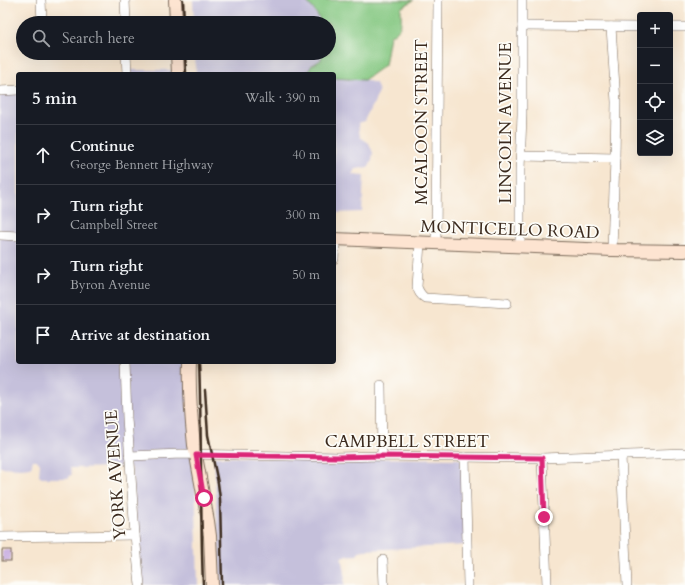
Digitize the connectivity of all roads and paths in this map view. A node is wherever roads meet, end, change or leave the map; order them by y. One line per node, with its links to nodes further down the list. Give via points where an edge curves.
1 (41, 0): 6 (street)
2 (125, 0): 7 (street)
3 (175, 0): 8 (street)
4 (438, 0): 26 (street, MCALOON STREET)
5 (522, 0): 9 (street, LINCOLN AVENUE)
6 (42, 16)
7 (126, 16)
8 (176, 16)
9 (522, 26): 10 (street); 20 (street, LINCOLN AVENUE)
10 (611, 27): 11 (street); 21 (street, via 616,102)
11 (637, 27)
12 (673, 27): 13 (street)
13 (685, 27)
14 (126, 60): 16 (street)
15 (177, 60): 17 (street)
16 (127, 72)
17 (178, 72)
18 (16, 90): 19 (street)
19 (0, 91)
20 (521, 156): 21 (street); 27 (street, LINCOLN AVENUE)
21 (615, 158): 28 (street)
22 (0, 235): 23 (street)
23 (16, 236)
24 (336, 239): 25 (street, MONTICELLO ROAD)
25 (420, 243): 26 (street, MONTICELLO ROAD); 30 (street, via 418,287 421,296)
26 (436, 244): 27 (street, MONTICELLO ROAD)
27 (520, 247): 28 (street, MONTICELLO ROAD)
28 (612, 250): 29 (street, MONTICELLO ROAD)
29 (685, 251)
30 (507, 303)
31 (125, 364): 36 (street, YORK AVENUE)
32 (190, 364): 35 (street, via 189,389)
33 (382, 385): 37 (street)
34 (685, 453): 38 (street, CAMPBELL STREET)
35 (196, 455): 36 (street, CAMPBELL STREET); 37 (street, CAMPBELL STREET); 45 (street, via 210,536)
36 (129, 456): 41 (street, YORK AVENUE)
37 (382, 456): 39 (street, CAMPBELL STREET)
38 (621, 456): 40 (street, CAMPBELL STREET); 49 (street)
39 (465, 457): 40 (street, CAMPBELL STREET); 47 (street)
40 (542, 458): 48 (street)
41 (135, 535): 42 (street); 44 (street, YORK AVENUE)
42 (0, 537)
43 (383, 560): 46 (street)
44 (140, 585)
45 (212, 585)
46 (384, 585)
47 (468, 585)
48 (547, 585)
49 (627, 585)

